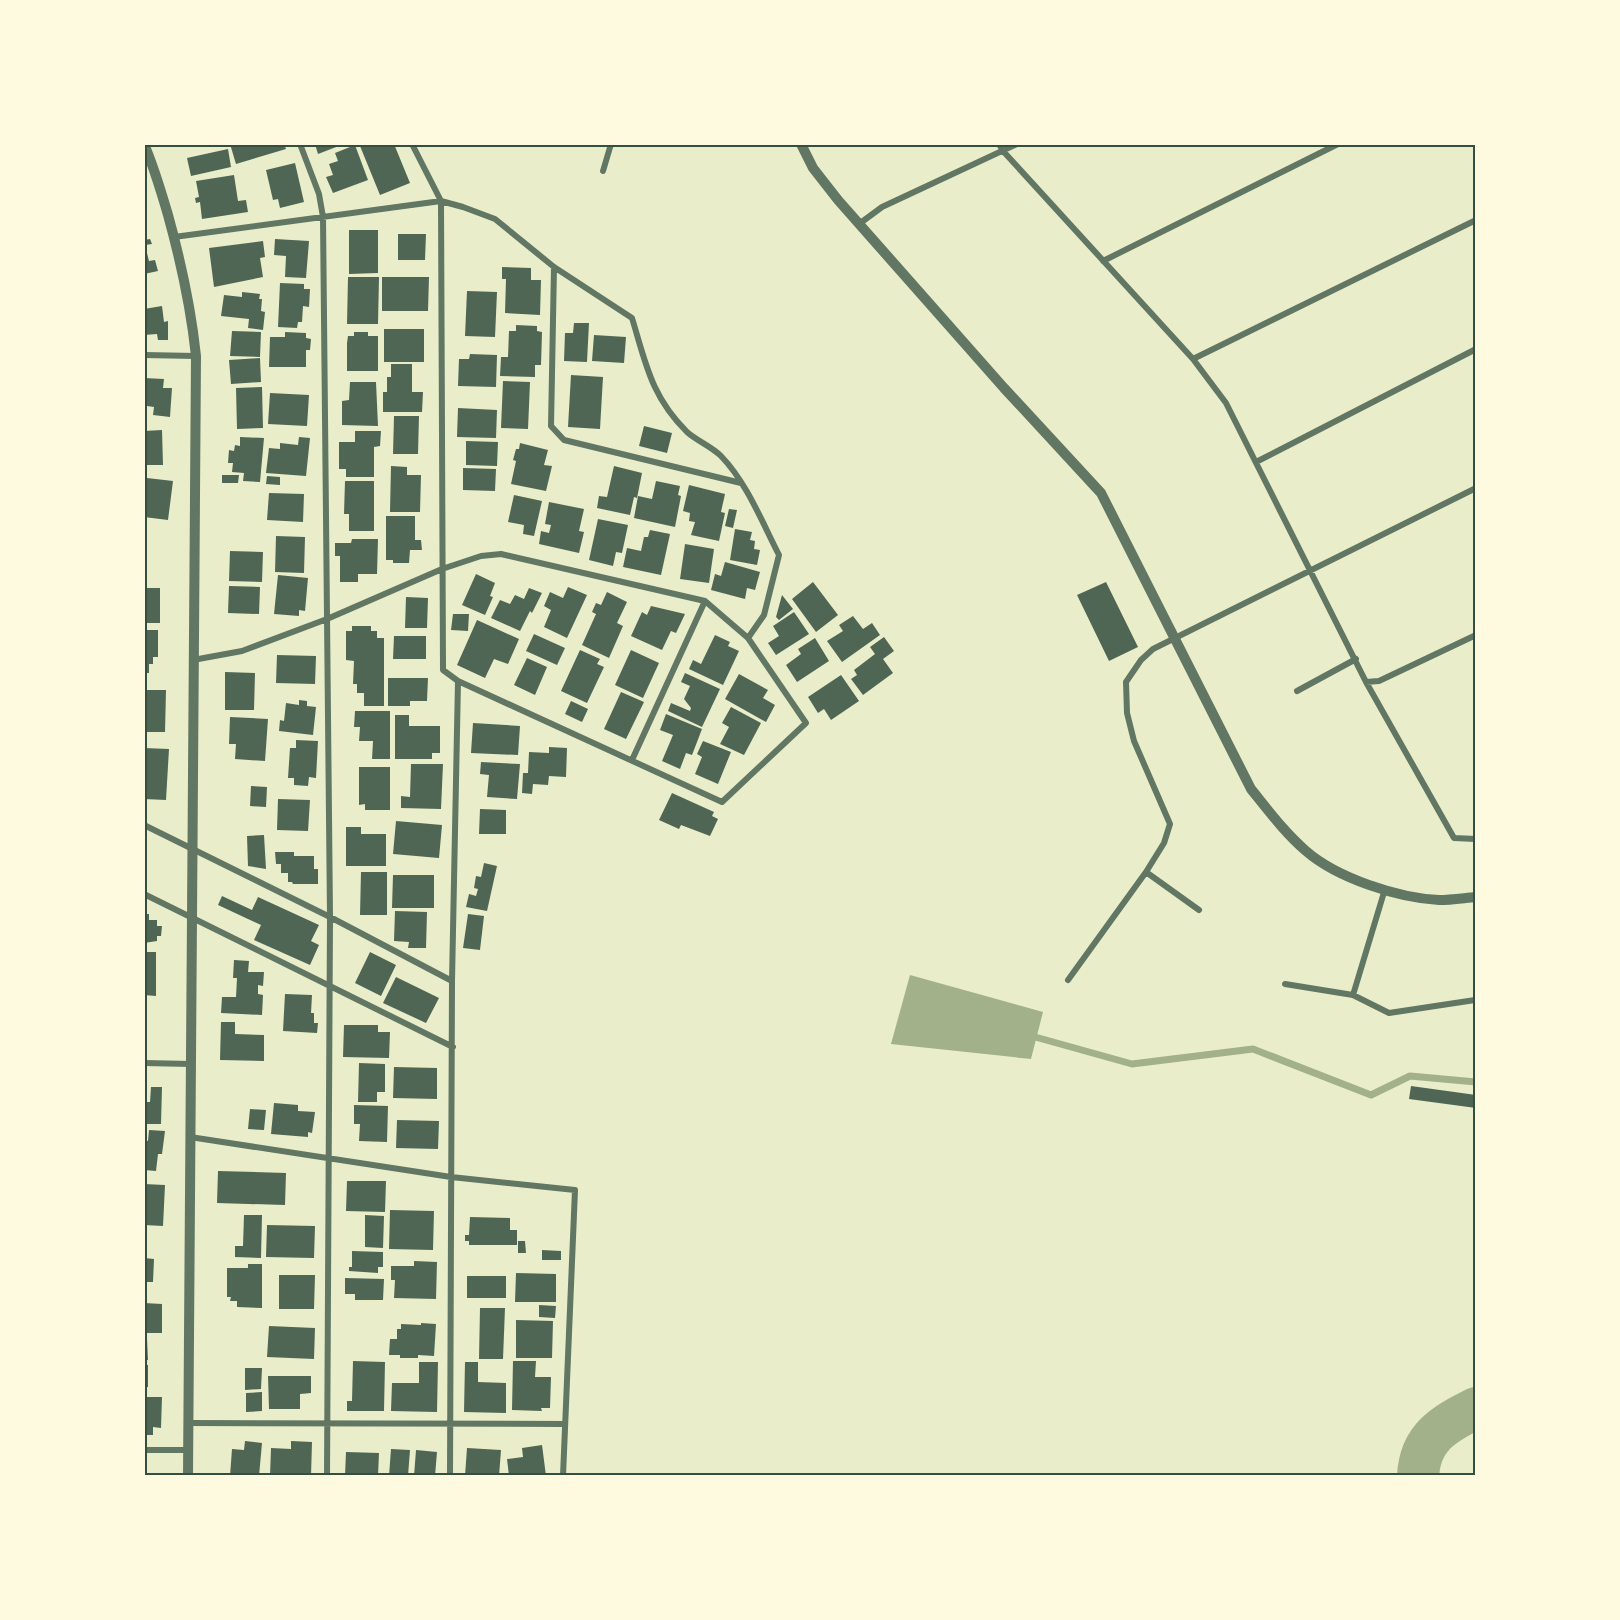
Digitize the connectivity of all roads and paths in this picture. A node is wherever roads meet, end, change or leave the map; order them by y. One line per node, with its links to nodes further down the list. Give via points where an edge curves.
1 (144, 144): 14 (street)
2 (300, 144): 11 (street, via 319,194)
3 (412, 144): 10 (street)
4 (611, 144): 9 (street)
5 (801, 144): 13 (street, via 813,168)
6 (1017, 144): 8 (street)
7 (1338, 144): 15 (street)
8 (1001, 147): 13 (street, via 882,207); 15 (street)
9 (603, 171)
10 (441, 201): 11 (street); 16 (street, via 495,219); 24 (street)
11 (323, 217): 14 (street); 27 (street)
12 (1476, 220): 20 (street)
13 (859, 224): 30 (street, via 1101,493)
14 (174, 237): 19 (street, via 185,276)
15 (1103, 261): 20 (street)
16 (554, 267): 22 (street, via 632,318 651,381 665,406 688,433 720,456); 22 (street, via 551,426 564,440)
17 (1476, 349): 21 (street)
18 (144, 355): 19 (street)
19 (196, 356): 32 (street)
20 (1194, 359): 21 (street, via 1226,403)
21 (1256, 462): 25 (street)
22 (741, 483): 29 (street, via 779,555 764,615)
23 (1476, 488): 25 (street)
24 (442, 569): 26 (street, via 501,554); 27 (street); 33 (street, via 442,670)
25 (1311, 570): 30 (street); 31 (street)
26 (705, 602): 29 (street); 36 (street)
27 (327, 619): 32 (street, via 242,651); 45 (street)
28 (1476, 635): 34 (street, via 1379,681)
29 (748, 638): 36 (street, via 806,723 722,802)
30 (1174, 639): 40 (street, via 1141,660 1126,682 1127,713 1134,741 1170,824 1164,843); 41 (street, via 1251,789 1279,825 1329,867 1350,879)
31 (1356, 659): 34 (street); 35 (street)
32 (192, 660): 39 (street)
33 (458, 681): 36 (street); 48 (street)
34 (1366, 682): 38 (street, via 1454,838)
35 (1296, 691)
36 (632, 760)
37 (144, 825): 39 (street)
38 (1476, 839)
39 (191, 849): 45 (street); 46 (street)
40 (1146, 872): 44 (street); 47 (street)
41 (1385, 889): 43 (street, via 1439,900); 51 (street)
42 (144, 894): 46 (street)
43 (1476, 897)
44 (1199, 910)
45 (330, 917): 48 (street); 50 (street)
46 (191, 919): 50 (street); 55 (street)
47 (1068, 980)
48 (452, 981): 53 (street)
49 (1285, 984): 51 (street)
50 (329, 987): 53 (street); 57 (street)
51 (1353, 995): 52 (street, via 1389,1013)
52 (1475, 999)
53 (453, 1047): 58 (street)
54 (144, 1063): 55 (street)
55 (191, 1064): 56 (street)
56 (190, 1137): 57 (street); 59 (street)
57 (329, 1158): 58 (street); 60 (street)
58 (451, 1177): 61 (street); 62 (street, via 575,1190)
59 (188, 1423): 60 (street); 64 (street)
60 (328, 1424): 61 (street); 66 (street)
61 (451, 1424): 62 (street); 67 (street)
62 (565, 1424): 68 (street)
63 (144, 1450): 64 (street)
64 (188, 1450): 65 (street)
65 (188, 1476)
66 (327, 1476)
67 (450, 1476)
68 (563, 1476)

